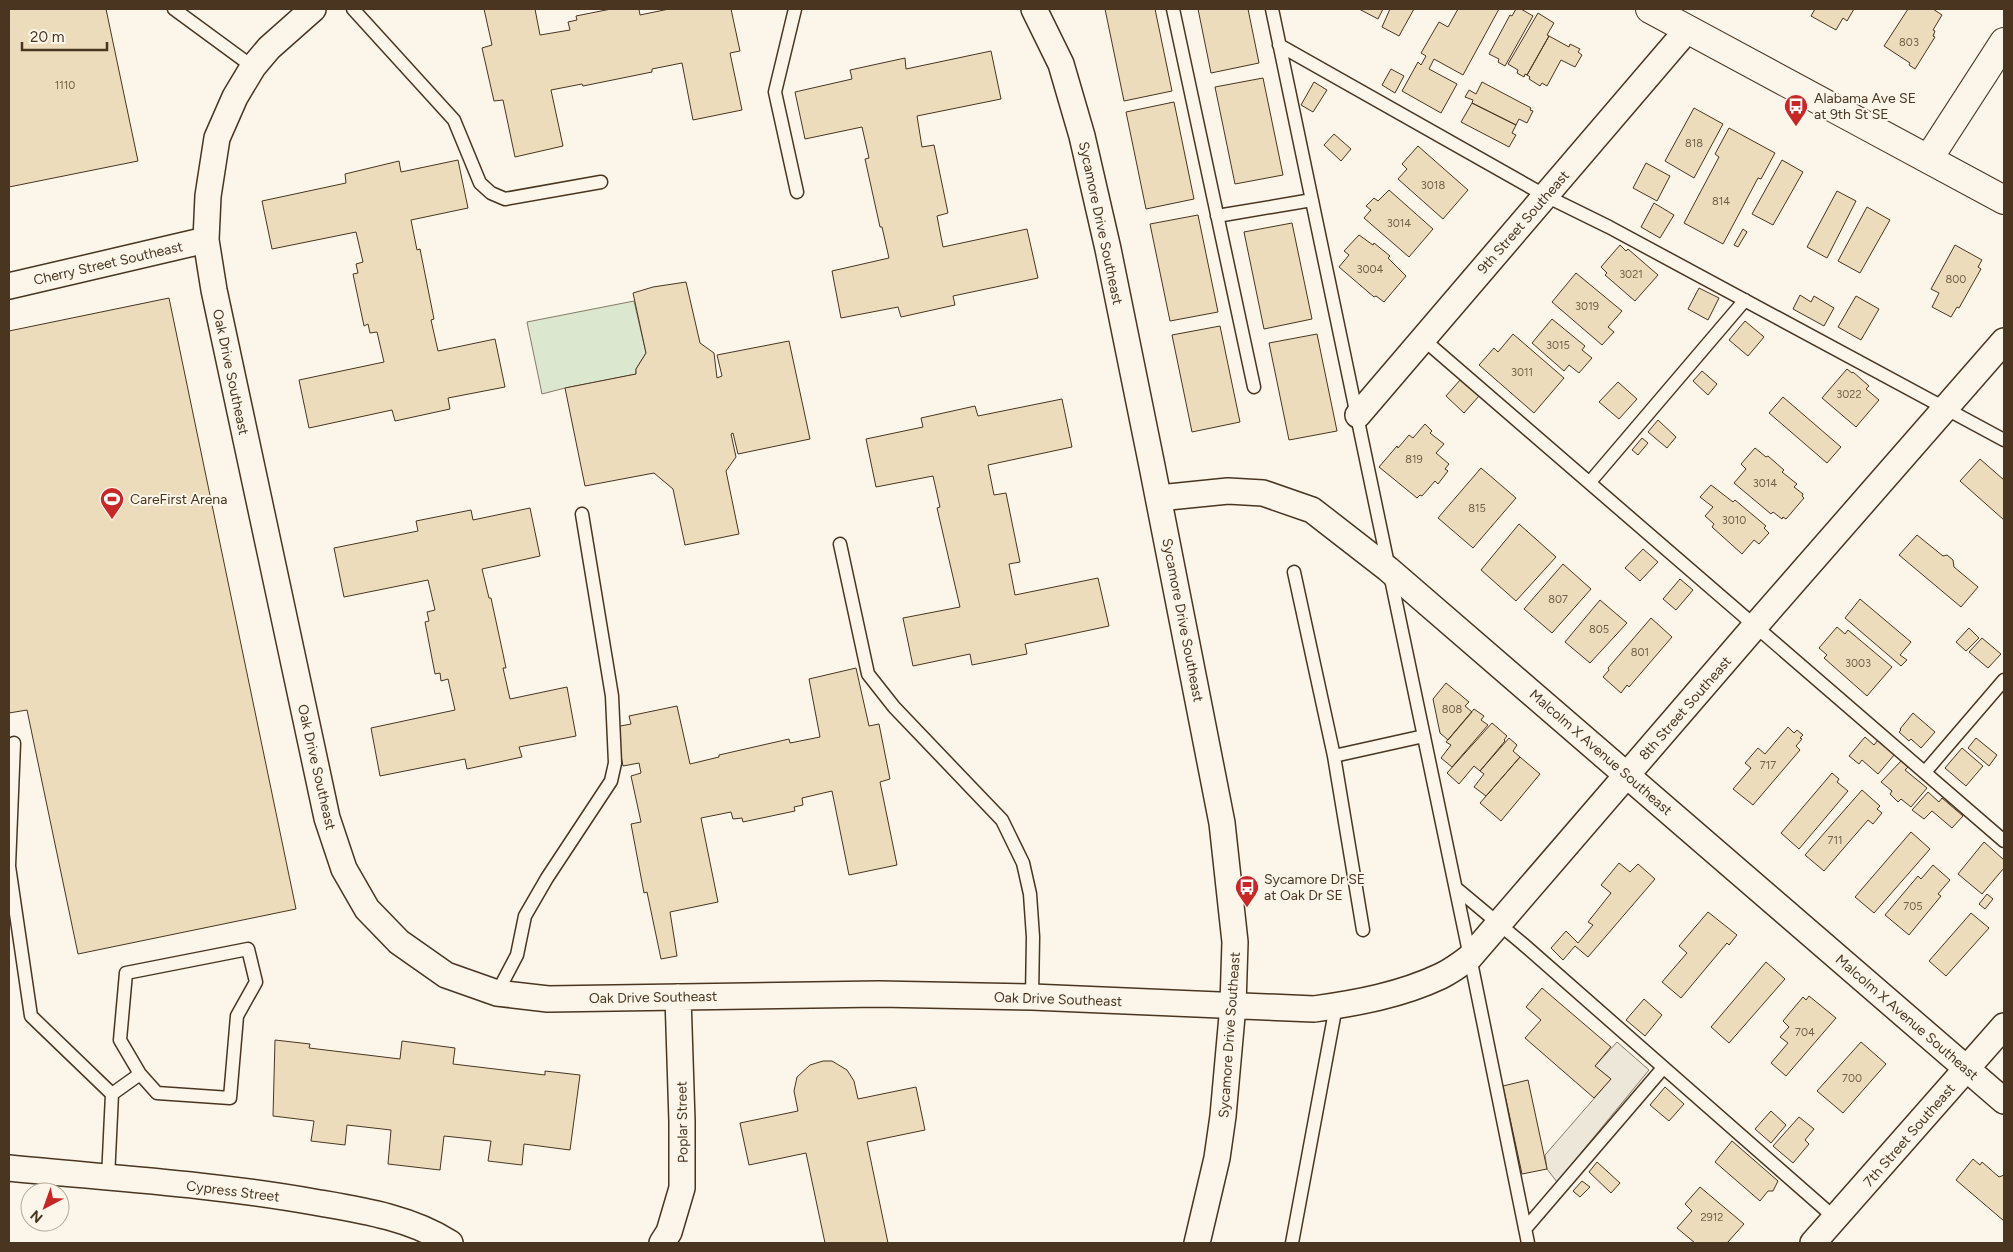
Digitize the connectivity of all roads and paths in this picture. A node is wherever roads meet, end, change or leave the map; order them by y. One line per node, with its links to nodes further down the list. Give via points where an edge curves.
1 (174, 9): 12 (lane)
2 (313, 9): 12 (street, Oak Drive Southeast)
3 (353, 9): 14 (lane, via 454,120 480,183 490,193 505,199)
4 (796, 9): 15 (lane, via 775,92)
5 (1034, 9): 30 (street, Sycamore Drive Southeast, via 1061,64 1082,136)
6 (1173, 9): 19 (lane)
7 (1272, 9): 11 (lane)
8 (1650, 9): 9 (main road)
9 (1688, 29): 13 (main road); 16 (street, 9th Street Southeast)
10 (2004, 42): 13 (main road)
11 (1279, 45): 16 (lane); 17 (lane)
12 (253, 66): 20 (street, Oak Drive Southeast, via 217,138 208,196)
13 (1929, 158): 18 (main road)
14 (601, 182)
15 (797, 192)
16 (1546, 196): 22 (lane); 23 (street, 9th Street Southeast)
17 (1312, 200): 19 (lane); 27 (lane)
18 (2004, 200)
19 (1217, 216): 25 (lane)
20 (206, 240): 21 (street, Cherry Street Southeast); 47 (street, Oak Drive Southeast, via 327,818 344,870 367,909 399,942 446,975)
21 (9, 286)
22 (1745, 300): 26 (lane); 29 (lane)
23 (1423, 339): 27 (street, 9th Street Southeast); 29 (lane)
24 (2004, 341): 26 (street, 8th Street Southeast)
25 (1254, 387)
26 (1946, 408): 28 (lane); 35 (street, 8th Street Southeast)
27 (1358, 415): 33 (lane)
28 (2004, 440)
29 (1590, 482): 35 (lane)
30 (1159, 498): 33 (street, Malcolm X Avenue Southeast, via 1228,491 1263,493 1312,510); 50 (street, Sycamore Drive Southeast, via 1222,823 1235,942)
31 (582, 514): 47 (lane, via 612,696 615,763 611,781 525,916 517,955)
32 (840, 544): 49 (lane, via 868,674 1002,820 1022,863 1030,894)
33 (1388, 569): 37 (lane); 41 (street, Malcolm X Avenue Southeast)
34 (1294, 572): 39 (lane)
35 (1756, 625): 40 (lane); 41 (street, 8th Street Southeast)
36 (2004, 680): 40 (lane)
37 (1424, 736): 39 (lane); 43 (lane)
38 (14, 743): 56 (lane, via 9,866 31,1016)
39 (1334, 756): 45 (lane)
40 (1926, 772): 42 (lane)
41 (1627, 775): 44 (street, 8th Street Southeast); 54 (street, Malcolm X Avenue Southeast)
42 (2004, 841)
43 (1456, 888): 44 (lane); 46 (lane)
44 (1498, 923): 46 (street, 8th Street Southeast); 53 (lane)
45 (1363, 930)
46 (1470, 957): 51 (street, 8th Street Southeast, via 1443,976 1415,987); 61 (lane)
47 (497, 993): 48 (street, Oak Drive Southeast, via 548,999)
48 (678, 997): 49 (street, Oak Drive Southeast, via 879,994); 63 (street, Poplar Street, via 682,1188)
49 (1032, 997): 50 (street, Oak Drive Southeast)
50 (1233, 1005): 51 (street, 8th Street Southeast, via 1314,1009); 64 (street, Sycamore Drive Southeast, via 1217,1158)
51 (1336, 1006): 65 (lane)
52 (2004, 1026): 54 (street, 7th Street Southeast)
53 (1663, 1068): 60 (lane); 61 (lane)
54 (1967, 1069): 57 (street, Malcolm X Avenue Southeast); 60 (street, 7th Street Southeast)
55 (140, 1074): 55 (lane, via 157,1093 230,1098 237,1016 256,982 248,950 126,973 120,1040); 56 (lane)
56 (112, 1094): 59 (lane)
57 (2004, 1101)
58 (9, 1168): 59 (street, Cypress Street)
59 (108, 1178): 62 (street, Cypress Street, via 265,1193 370,1212 430,1231)
60 (1835, 1218): 67 (street, 7th Street Southeast)
61 (1525, 1229): 66 (lane)
62 (450, 1243)
63 (662, 1243)
64 (1197, 1243)
65 (1292, 1243)
66 (1528, 1243)
67 (1812, 1243)

